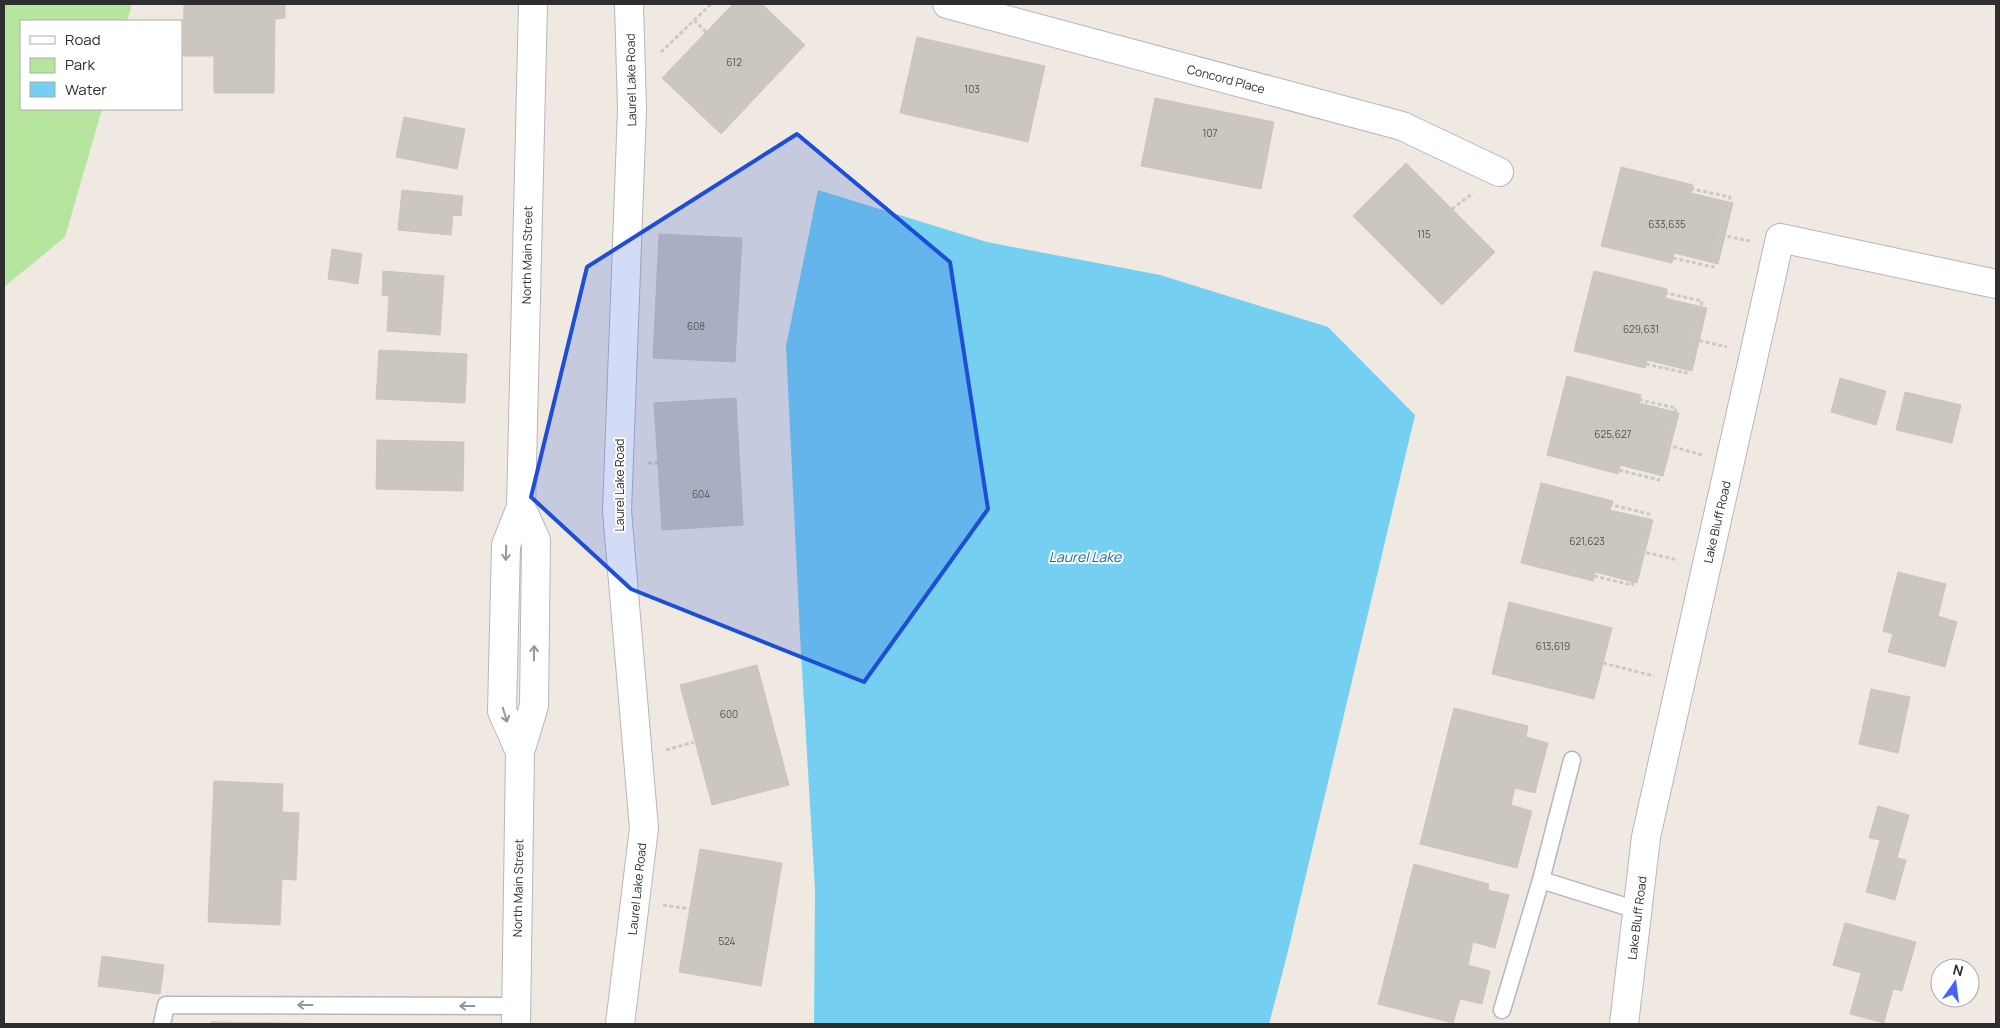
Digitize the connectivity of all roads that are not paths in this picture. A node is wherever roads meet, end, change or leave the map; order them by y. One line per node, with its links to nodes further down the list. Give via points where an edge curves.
1 (533, 4): 10 (street, North Main Street, via 521,507 536,540 534,706 520,752)
2 (629, 4): 12 (street, Laurel Lake Road, via 632,110 617,510 644,828)
3 (947, 4): 4 (street, Concord Place, via 1402,126)
4 (1499, 172)
5 (1996, 284): 8 (street, Lake Bluff Road, via 1780,238 1646,837)
6 (1572, 760): 7 (lane)
7 (1541, 880): 8 (lane); 9 (lane)
8 (1638, 910): 13 (street, Lake Bluff Road)
9 (1502, 1010)
10 (516, 1015): 11 (lane, one-way to 11, via 166,1005)
11 (162, 1024)
12 (620, 1024)
13 (1624, 1024)

